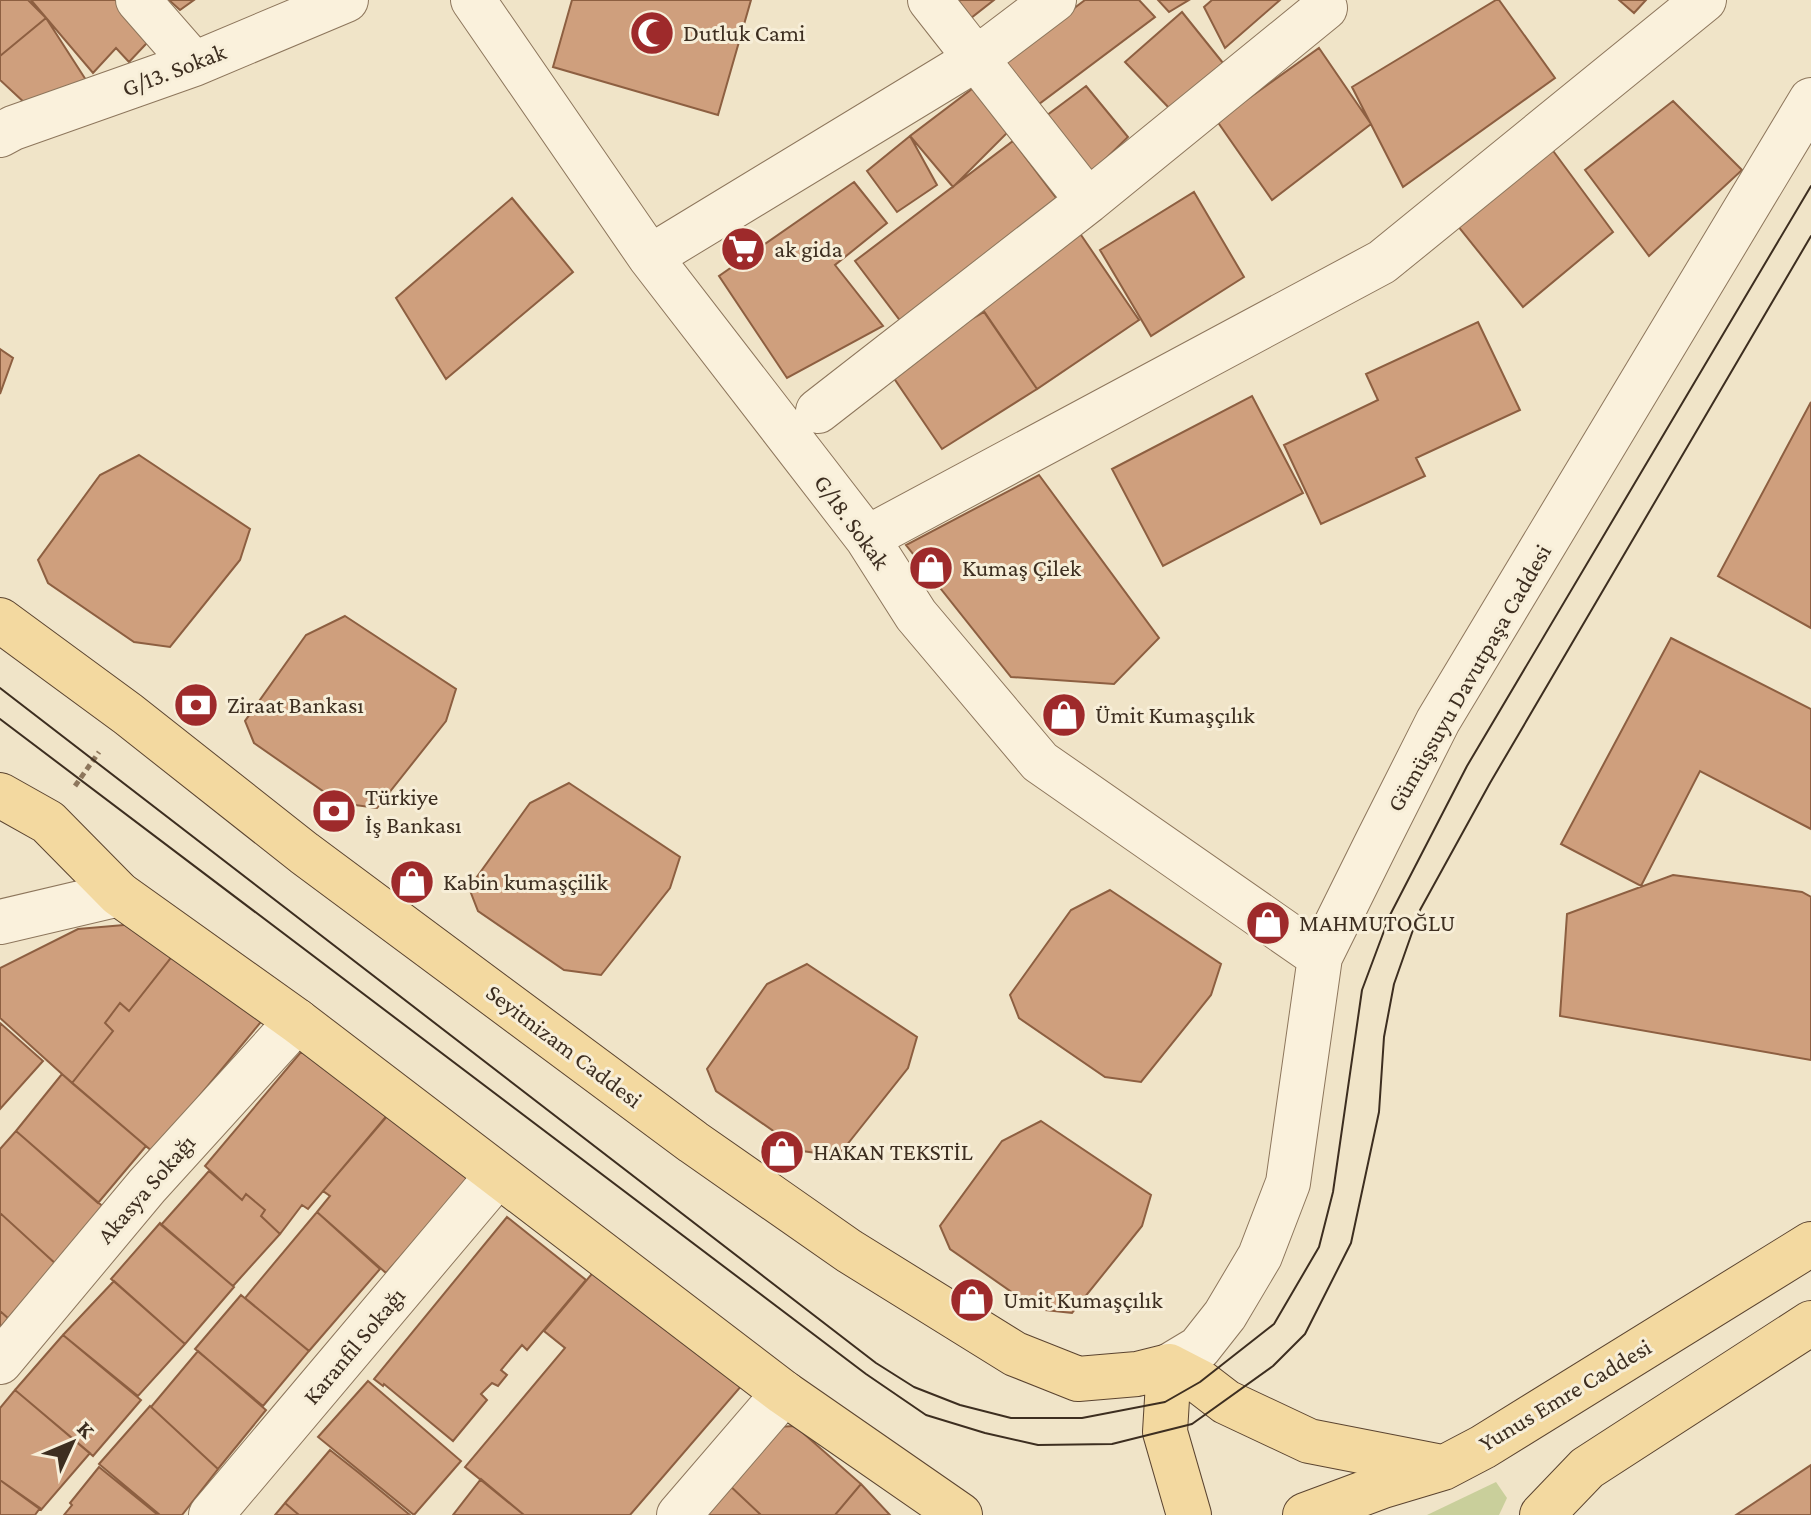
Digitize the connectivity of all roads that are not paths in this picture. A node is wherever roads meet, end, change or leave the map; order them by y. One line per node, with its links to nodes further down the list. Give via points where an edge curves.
1 (138, 0): 9 (street)
2 (346, 0): 9 (street, G/13. Sokak)
3 (473, 0): 13 (street, G/18. Sokak)
4 (930, 0): 8 (street)
5 (1054, 0): 8 (street)
6 (1704, 0): 15 (street, via 1382,262)
7 (1325, 8): 12 (street)
8 (976, 59): 12 (street); 13 (street)
9 (194, 64): 11 (street, G/13. Sokak)
10 (1811, 100): 20 (street, Gümüşsuyu Davutpaşa Caddesi, via 1438,721)
11 (4, 126)
12 (1088, 201): 14 (street)
13 (650, 257): 15 (street, G/18. Sokak)
14 (818, 411)
15 (867, 538): 20 (street, G/18. Sokak, via 916,615 1040,762)
16 (0, 620): 26 (main road, Seyitnizam Caddesi, via 316,863 849,1251 1015,1354 1078,1379)
17 (0, 795): 18 (main road, via 48,822)
18 (119, 894): 19 (street); 21 (main road)
19 (0, 922)
20 (1320, 957): 26 (street, Gümüşsuyu Davutpaşa Caddesi, via 1288,1183 1260,1256 1225,1315 1199,1348)
21 (297, 1021): 22 (main road); 25 (street, Akasya Sokağı, via 147,1186)
22 (497, 1176): 27 (main road); 29 (street, Karanfil Sokağı)
23 (1811, 1244): 28 (main road, Yunus Emre Caddesi)
24 (1811, 1323): 34 (main road, via 1587,1468)
25 (0, 1362)
26 (1169, 1366): 28 (main road, via 1226,1402 1309,1441); 32 (main road, via 1165,1432)
27 (784, 1393): 30 (street); 31 (main road)
28 (1443, 1468): 33 (main road, Yunus Emre Caddesi)
29 (211, 1515)
30 (679, 1515)
31 (960, 1515)
32 (1189, 1515)
33 (1305, 1515)
34 (1542, 1515)

